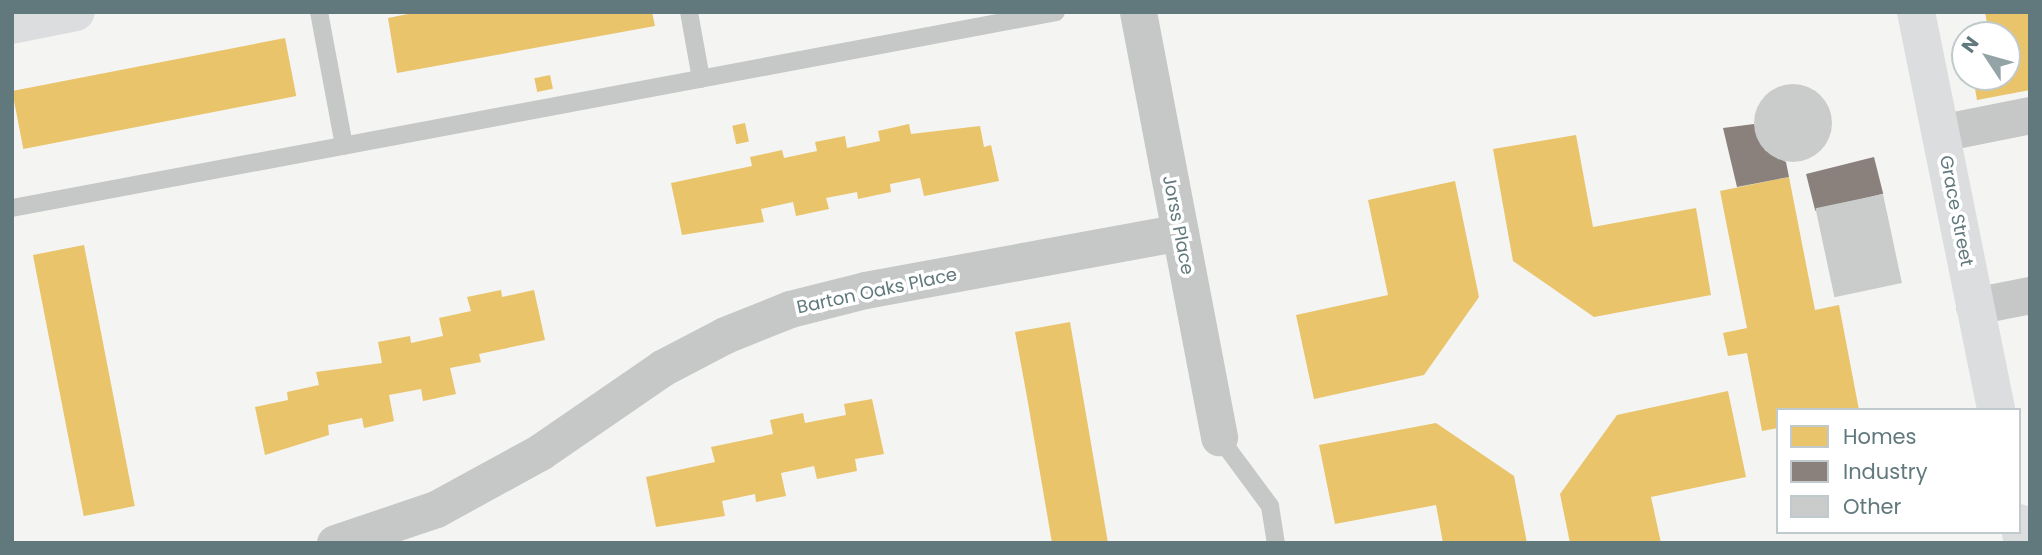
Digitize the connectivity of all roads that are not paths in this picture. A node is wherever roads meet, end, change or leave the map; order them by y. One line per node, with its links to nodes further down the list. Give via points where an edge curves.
1 (76, 12): 7 (street)
2 (320, 12): 11 (lane)
3 (689, 12): 8 (lane)
4 (1056, 12): 8 (lane)
5 (1138, 12): 13 (street, Jorss Place)
6 (1916, 12): 10 (street, Grace Street)
7 (12, 24)
8 (701, 79): 11 (lane)
9 (2030, 115): 10 (street)
10 (1940, 133): 15 (street, Grace Street)
11 (344, 146): 12 (lane)
12 (12, 208)
13 (1180, 232): 17 (street, Jorss Place); 18 (street, Barton Oaks Place, via 865,290 790,309 724,335 662,368 540,452 436,509)
14 (2030, 295): 15 (street)
15 (1974, 306): 16 (street, Grace Street)
16 (1996, 408)
17 (1219, 438): 19 (lane, via 1270,506)
18 (335, 543)
19 (1276, 543)

